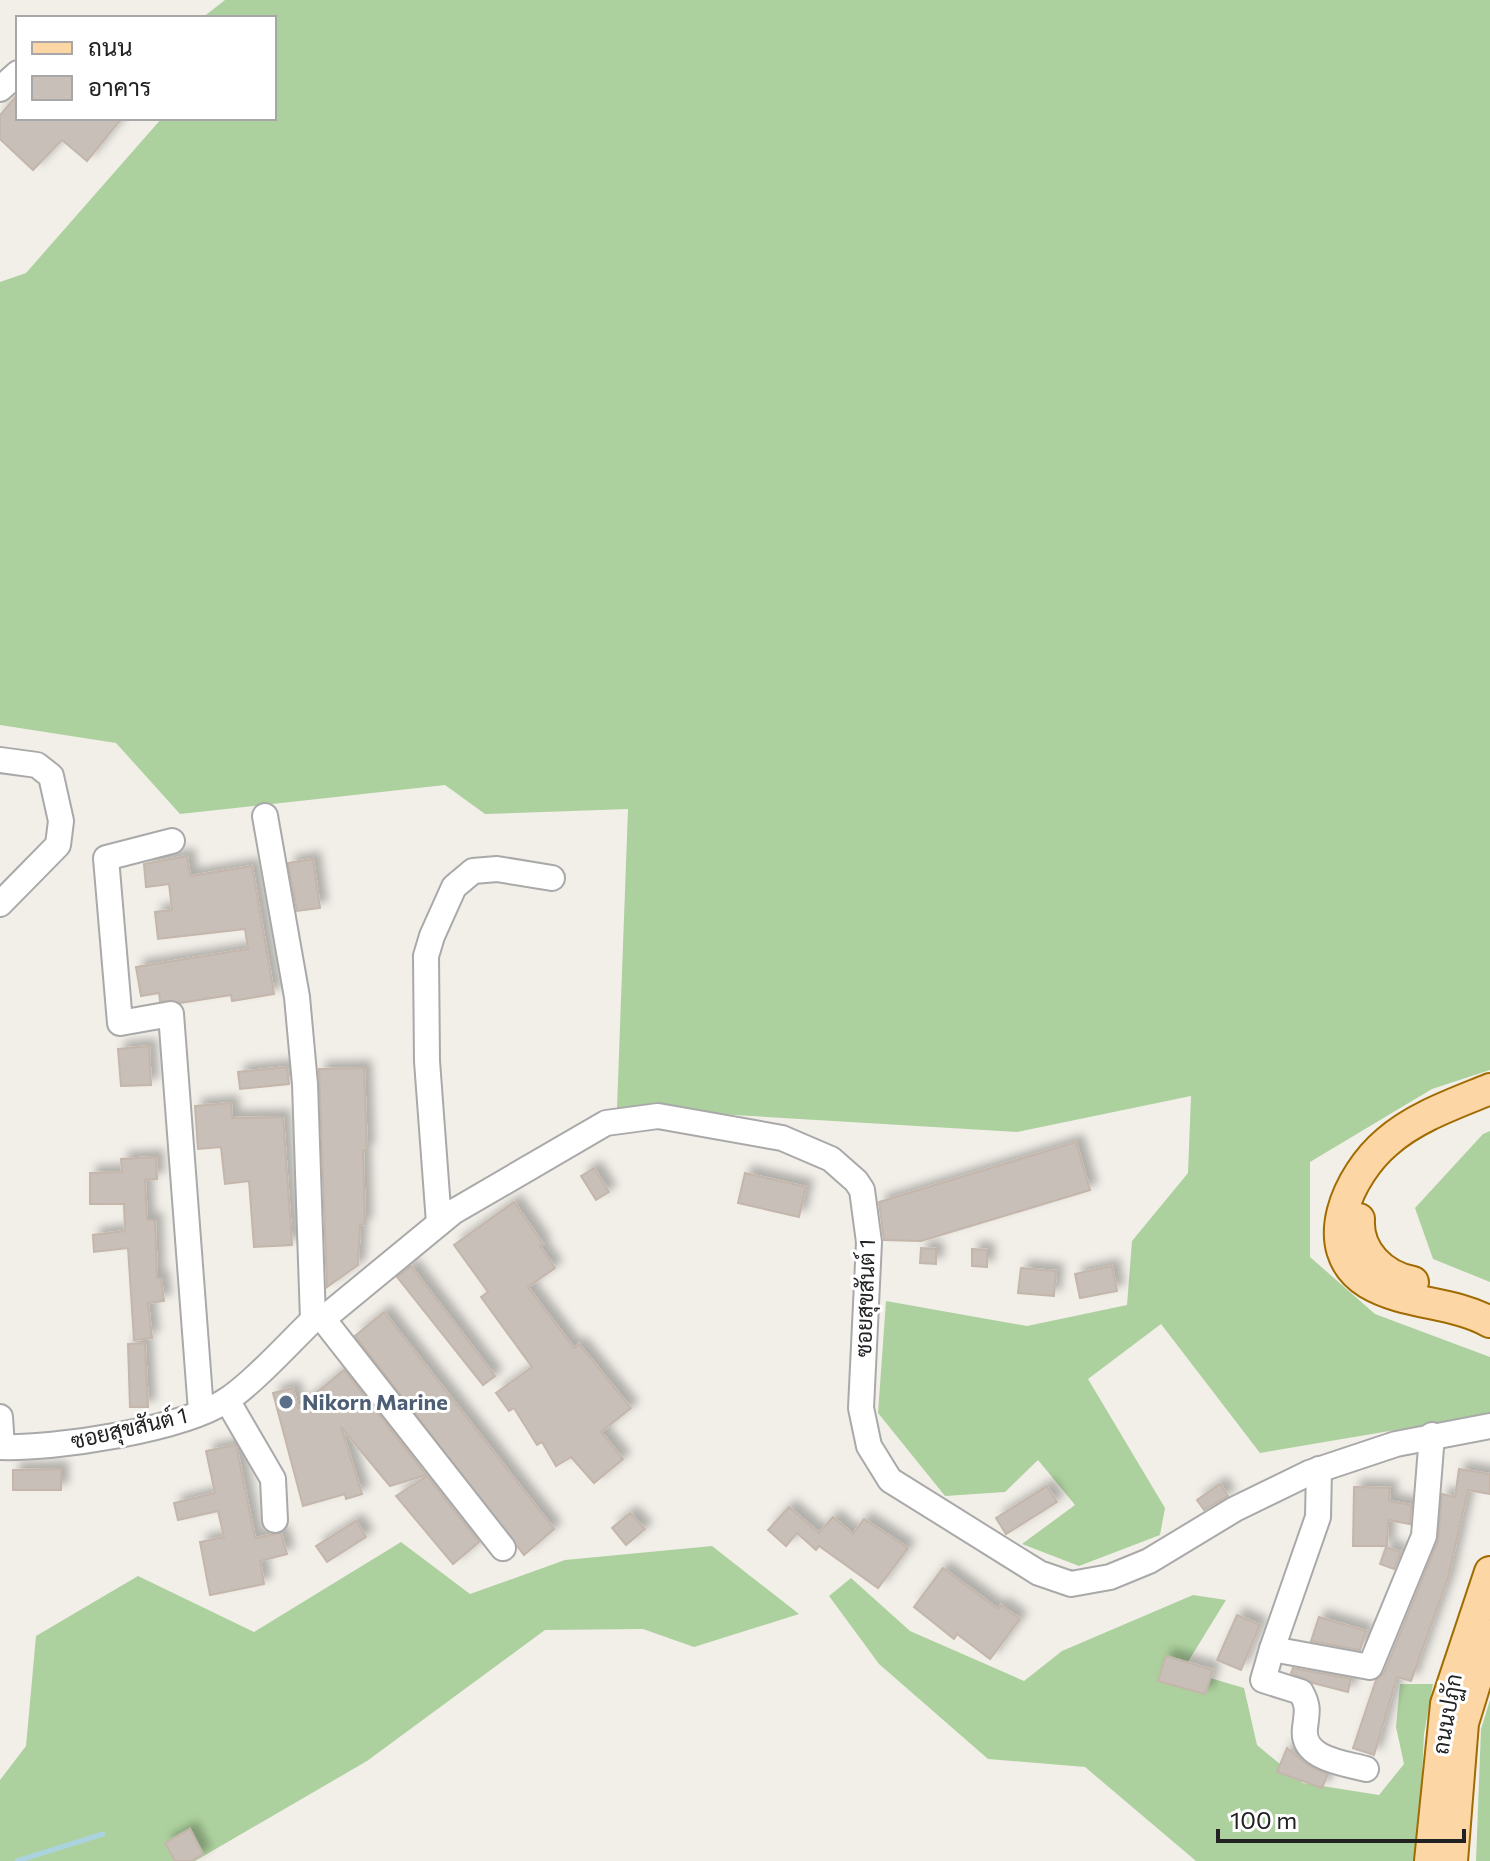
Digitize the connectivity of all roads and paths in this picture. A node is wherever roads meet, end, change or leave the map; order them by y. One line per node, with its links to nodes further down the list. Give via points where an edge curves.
1 (16, 75): 2 (street)
2 (0, 89)
3 (0, 760): 7 (street, via 37,765 51,776 61,833 53,853)
4 (265, 816): 12 (street, via 297,997)
5 (172, 841): 15 (street, via 106,858 120,1023 171,1014)
6 (552, 878): 10 (street, via 497,869 473,871 454,887 432,936 426,956 427,1061)
7 (0, 904)
8 (1490, 1089): 13 (main road, via 1389,1140 1371,1157 1350,1192 1339,1225 1340,1245 1366,1282)
9 (1490, 1109): 11 (main road, via 1400,1157 1367,1198 1358,1237 1366,1253 1402,1280)
10 (439, 1223): 12 (street, ซอยสุขสันต์ 1); 20 (street, ซอยสุขสันต์ 1, via 594,1128 621,1118 658,1116 769,1136 831,1159 862,1190 869,1242 861,1408 869,1446 890,1480 921,1502 1039,1573 1071,1584 1110,1577 1149,1561 1235,1509)
11 (1490, 1305)
12 (318, 1320): 14 (street, ซอยสุขสันต์ 1); 22 (street)
13 (1490, 1322)
14 (227, 1400): 15 (street, ซอยสุขสันต์ 1); 21 (street, via 273,1479)
15 (201, 1411): 19 (street, ซอยสุขสันต์ 1, via 161,1425 36,1448)
16 (0, 1417): 19 (street)
17 (1490, 1426): 18 (street, ซอยสุขสันต์ 1)
18 (1432, 1435): 20 (street, ซอยสุขสันต์ 1); 25 (street, via 1424,1536 1370,1667)
19 (1, 1447)
20 (1319, 1469): 25 (street, via 1318,1517)
21 (275, 1520)
22 (503, 1548)
23 (1490, 1572): 27 (main road, ถนนปฏัก, via 1446,1704)
24 (1490, 1635): 28 (main road, ถนนปฏัก, via 1463,1723)
25 (1272, 1649): 26 (street, via 1263,1680 1301,1692 1309,1708 1307,1743 1317,1755)
26 (1366, 1769)
27 (1430, 1861)
28 (1452, 1861)

